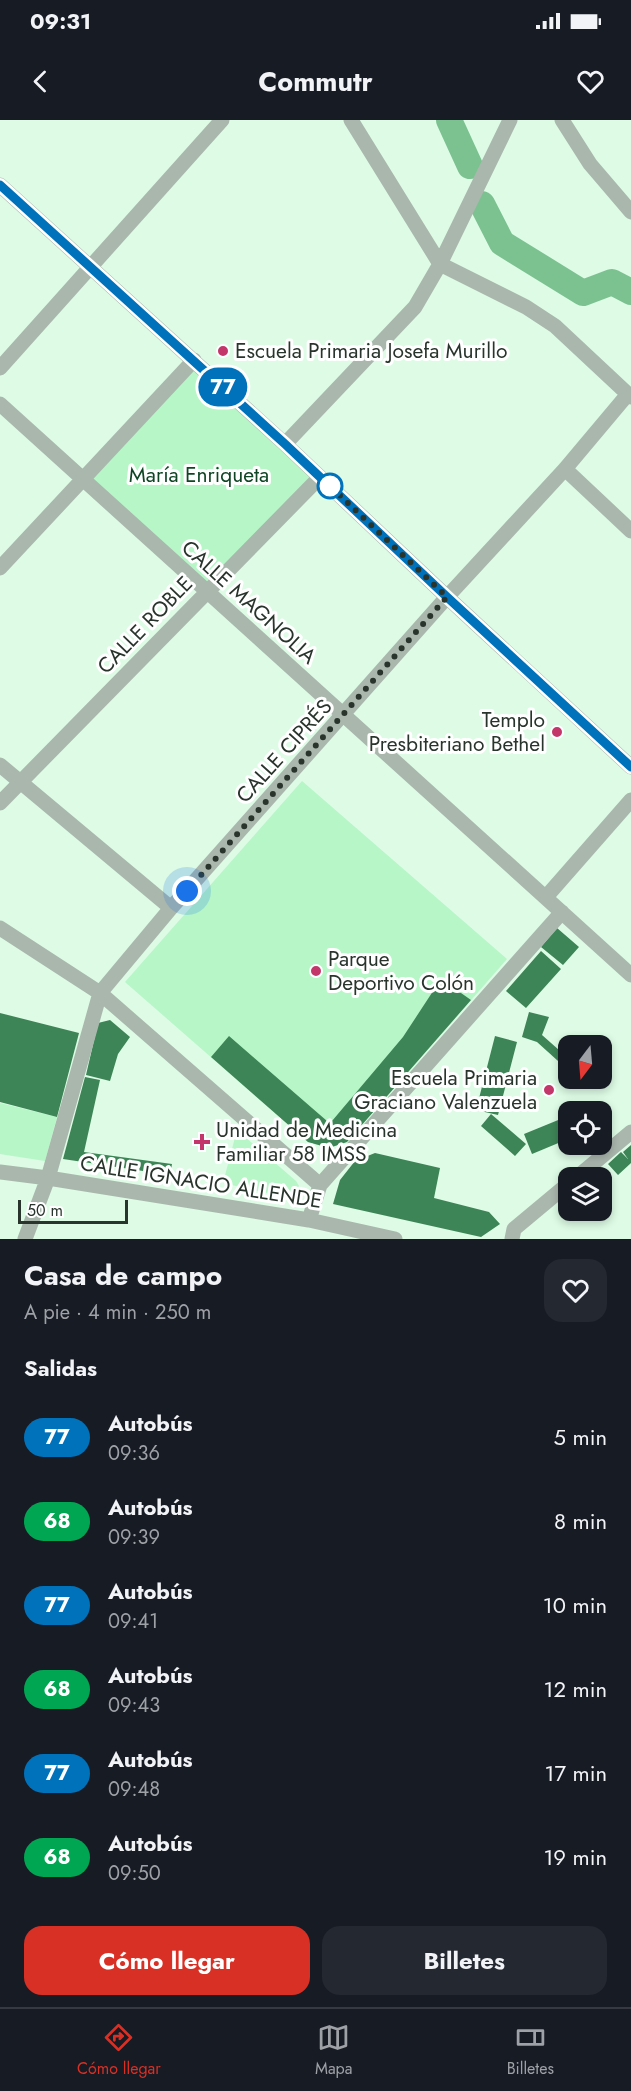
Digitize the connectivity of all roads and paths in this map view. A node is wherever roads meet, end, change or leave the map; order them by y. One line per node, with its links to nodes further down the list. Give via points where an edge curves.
1 (222, 120): 8 (street)
2 (351, 120): 7 (street)
3 (510, 120): 7 (street)
4 (562, 120): 6 (street, via 590,164)
5 (0, 185): 8 (street)
6 (631, 212)
7 (440, 264): 11 (street, via 555,326); 13 (street, via 415,307)
8 (89, 267): 9 (street); 10 (street)
9 (194, 360): 13 (street); 16 (street)
10 (0, 368)
11 (630, 396): 14 (street, CALLE CIPRÉS)
12 (0, 404): 16 (street, CALLE MAGNOLIA)
13 (285, 444): 15 (street)
14 (565, 469): 17 (street); 20 (street, CALLE CIPRÉS)
15 (320, 477): 19 (street, CALLE ROBLE); 20 (street)
16 (82, 479): 18 (street); 19 (street, CALLE MAGNOLIA)
17 (631, 531)
18 (0, 568)
19 (206, 592): 21 (street, CALLE MAGNOLIA); 24 (street, CALLE ROBLE)
20 (447, 597): 21 (street, CALLE CIPRÉS); 23 (street)
21 (344, 715): 27 (street, CALLE MAGNOLIA); 28 (street, CALLE CIPRÉS)
22 (0, 765): 24 (street)
23 (631, 767)
24 (22, 782): 26 (street, CALLE ROBLE); 28 (street)
25 (631, 800): 27 (street)
26 (0, 803)
27 (546, 897): 29 (street, CALLE MAGNOLIA)
28 (171, 908): 32 (street, CALLE CIPRÉS)
29 (562, 912): 31 (street, CALLE MAGNOLIA); 37 (street)
30 (0, 928): 32 (street)
31 (631, 975)
32 (100, 993): 36 (street, CALLE CIPRÉS); 37 (street)
33 (631, 1132): 34 (street)
34 (589, 1167)
35 (0, 1172): 36 (street, CALLE IGNACIO ALLENDE)
36 (48, 1178): 39 (street, CALLE IGNACIO ALLENDE); 40 (street, CALLE CIPRÉS)
37 (320, 1185): 39 (street)
38 (558, 1192): 42 (street, via 514,1229)
39 (309, 1220): 41 (street, CALLE IGNACIO ALLENDE)
40 (25, 1239)
41 (395, 1239)
42 (512, 1239)

